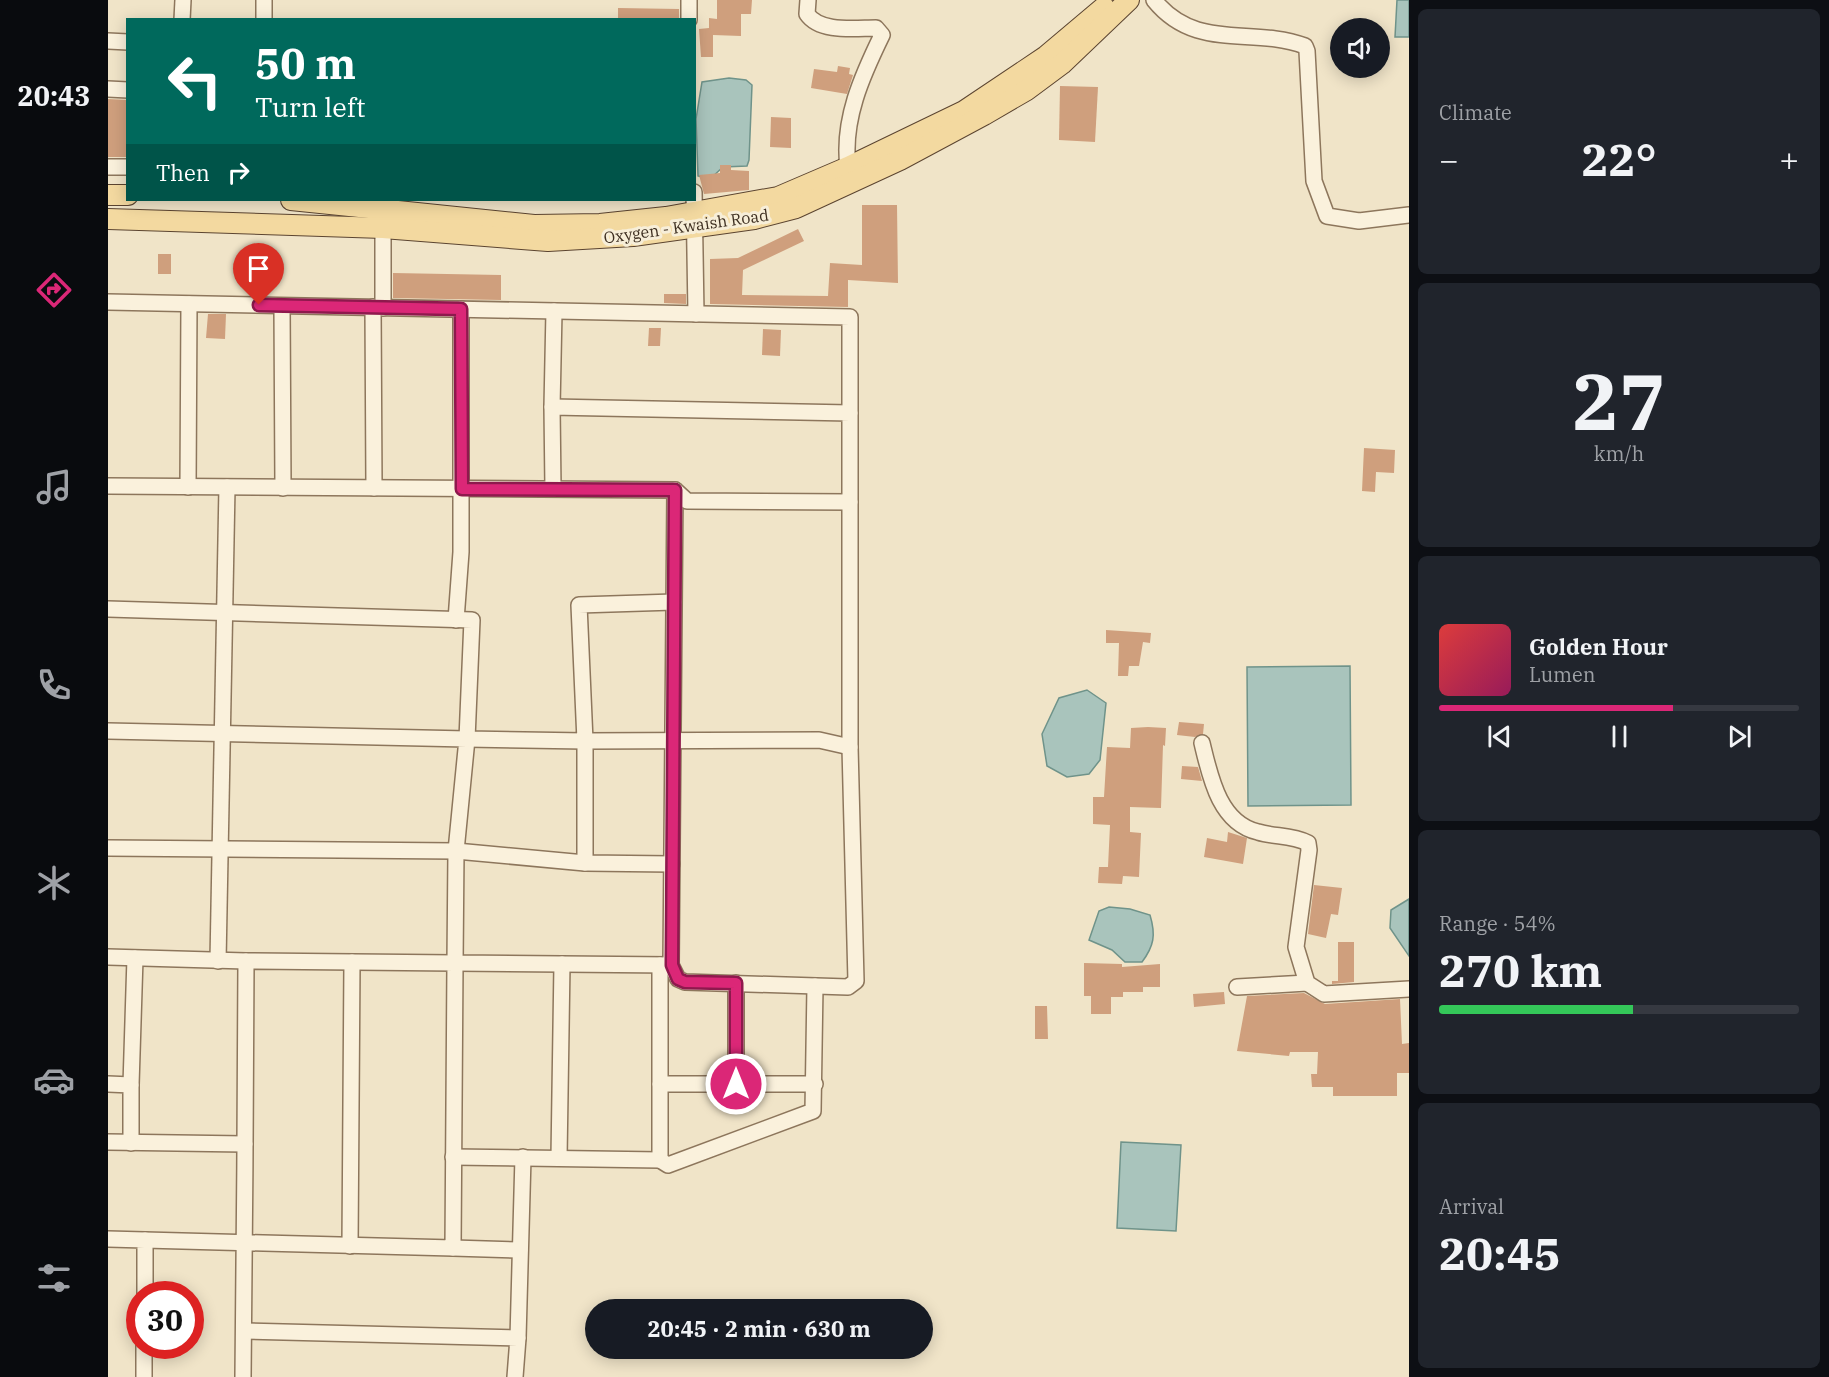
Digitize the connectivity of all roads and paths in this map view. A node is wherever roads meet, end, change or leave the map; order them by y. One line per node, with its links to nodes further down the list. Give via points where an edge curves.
1 (183, 0): 8 (street)
2 (264, 0): 9 (street)
3 (689, 0): 10 (street)
4 (808, 0): 17 (street, via 807,14 813,22 832,27 876,28 882,35 862,75 852,112 845,142)
5 (1112, 0): 17 (main road, Oxygen - Kwaish Road, via 1006,85 964,111)
6 (1129, 0): 25 (main road, Oxygen - Kwaish Road, via 1062,64 1028,90 900,160 796,208 754,219)
7 (1154, 0): 23 (street, via 1174,21 1198,31 1305,46 1314,181 1327,216 1359,221)
8 (182, 18)
9 (264, 18)
10 (689, 18)
11 (108, 41): 12 (street)
12 (126, 42)
13 (108, 89): 14 (street)
14 (126, 90)
15 (108, 167): 16 (street)
16 (126, 167)
17 (848, 168): 25 (main road, Oxygen - Kwaish Road, via 778,197)
18 (108, 195): 19 (main road)
19 (126, 195)
20 (303, 201): 22 (main road, Oxygen - Kwaish Road)
21 (695, 201): 25 (street)
22 (384, 208): 25 (main road, Oxygen - Kwaish Road, via 534,225); 26 (street)
23 (1409, 215)
24 (108, 219): 26 (main road, Oxygen - Kwaish Road)
25 (696, 220): 26 (main road, Oxygen - Kwaish Road, via 633,237 548,241); 33 (street)
26 (383, 228): 30 (street)
27 (108, 302): 28 (street)
28 (189, 304): 29 (street); 37 (street)
29 (282, 306): 30 (street); 39 (street)
30 (378, 307): 31 (street); 40 (street)
31 (461, 309): 32 (street); 41 (street)
32 (554, 311): 33 (street); 34 (street)
33 (696, 314): 35 (street, via 850,316)
34 (552, 407): 35 (street); 42 (street)
35 (850, 413): 44 (street)
36 (108, 486): 37 (street)
37 (188, 487): 38 (street)
38 (227, 487): 39 (street); 47 (street)
39 (282, 488): 40 (street)
40 (374, 488): 41 (street)
41 (462, 489): 42 (street); 48 (street)
42 (553, 489): 43 (street)
43 (675, 490): 44 (street, via 687,501); 45 (street)
44 (850, 502): 55 (street)
45 (674, 602): 52 (street, via 579,605); 53 (street)
46 (108, 609): 47 (street)
47 (223, 612): 48 (street); 50 (street)
48 (456, 620): 51 (street, via 472,620)
49 (108, 731): 50 (street)
50 (221, 734): 51 (street); 57 (street)
51 (467, 739): 52 (street); 58 (street)
52 (585, 741): 53 (street); 59 (street)
53 (673, 742): 55 (street, via 819,740); 60 (street)
54 (1202, 743): 70 (street, via 1215,793 1238,822 1256,832 1308,843 1296,947)
55 (850, 747): 71 (street, via 856,981 848,987)
56 (108, 848): 57 (street)
57 (219, 849): 58 (street); 63 (street)
58 (456, 851): 59 (street); 66 (street)
59 (585, 863): 60 (street)
60 (672, 864): 68 (street)
61 (108, 957): 62 (street)
62 (135, 958): 63 (street); 78 (street)
63 (218, 960): 64 (street)
64 (246, 961): 65 (street); 81 (street)
65 (352, 962): 66 (street); 89 (street)
66 (455, 963): 67 (street); 82 (street)
67 (562, 964): 68 (street); 84 (street)
68 (666, 965): 69 (street, via 685,982); 75 (street)
69 (736, 983): 71 (street); 76 (street)
70 (1307, 984): 72 (street); 73 (street, via 1324,994)
71 (815, 986): 77 (street)
72 (1237, 987)
73 (1409, 989)
74 (108, 1084): 78 (street)
75 (660, 1084): 76 (street); 85 (street)
76 (736, 1084): 77 (street)
77 (815, 1084): 85 (street, via 815,1104 810,1114 668,1165)
78 (131, 1085): 80 (street)
79 (108, 1142): 80 (street)
80 (131, 1143): 81 (street)
81 (245, 1144): 88 (street)
82 (453, 1157): 83 (street); 90 (street)
83 (523, 1158): 84 (street); 91 (street)
84 (559, 1158): 85 (street)
85 (660, 1160)
86 (108, 1239): 87 (street)
87 (145, 1240): 88 (street); 92 (street)
88 (244, 1244): 89 (street); 93 (street)
89 (350, 1246): 90 (street)
90 (453, 1248): 91 (street)
91 (520, 1250): 94 (street)
92 (145, 1281)
93 (244, 1331): 94 (street); 97 (street)
94 (518, 1338): 98 (street)
95 (144, 1359): 96 (street)
96 (144, 1377)
97 (243, 1377)
98 (515, 1377)

